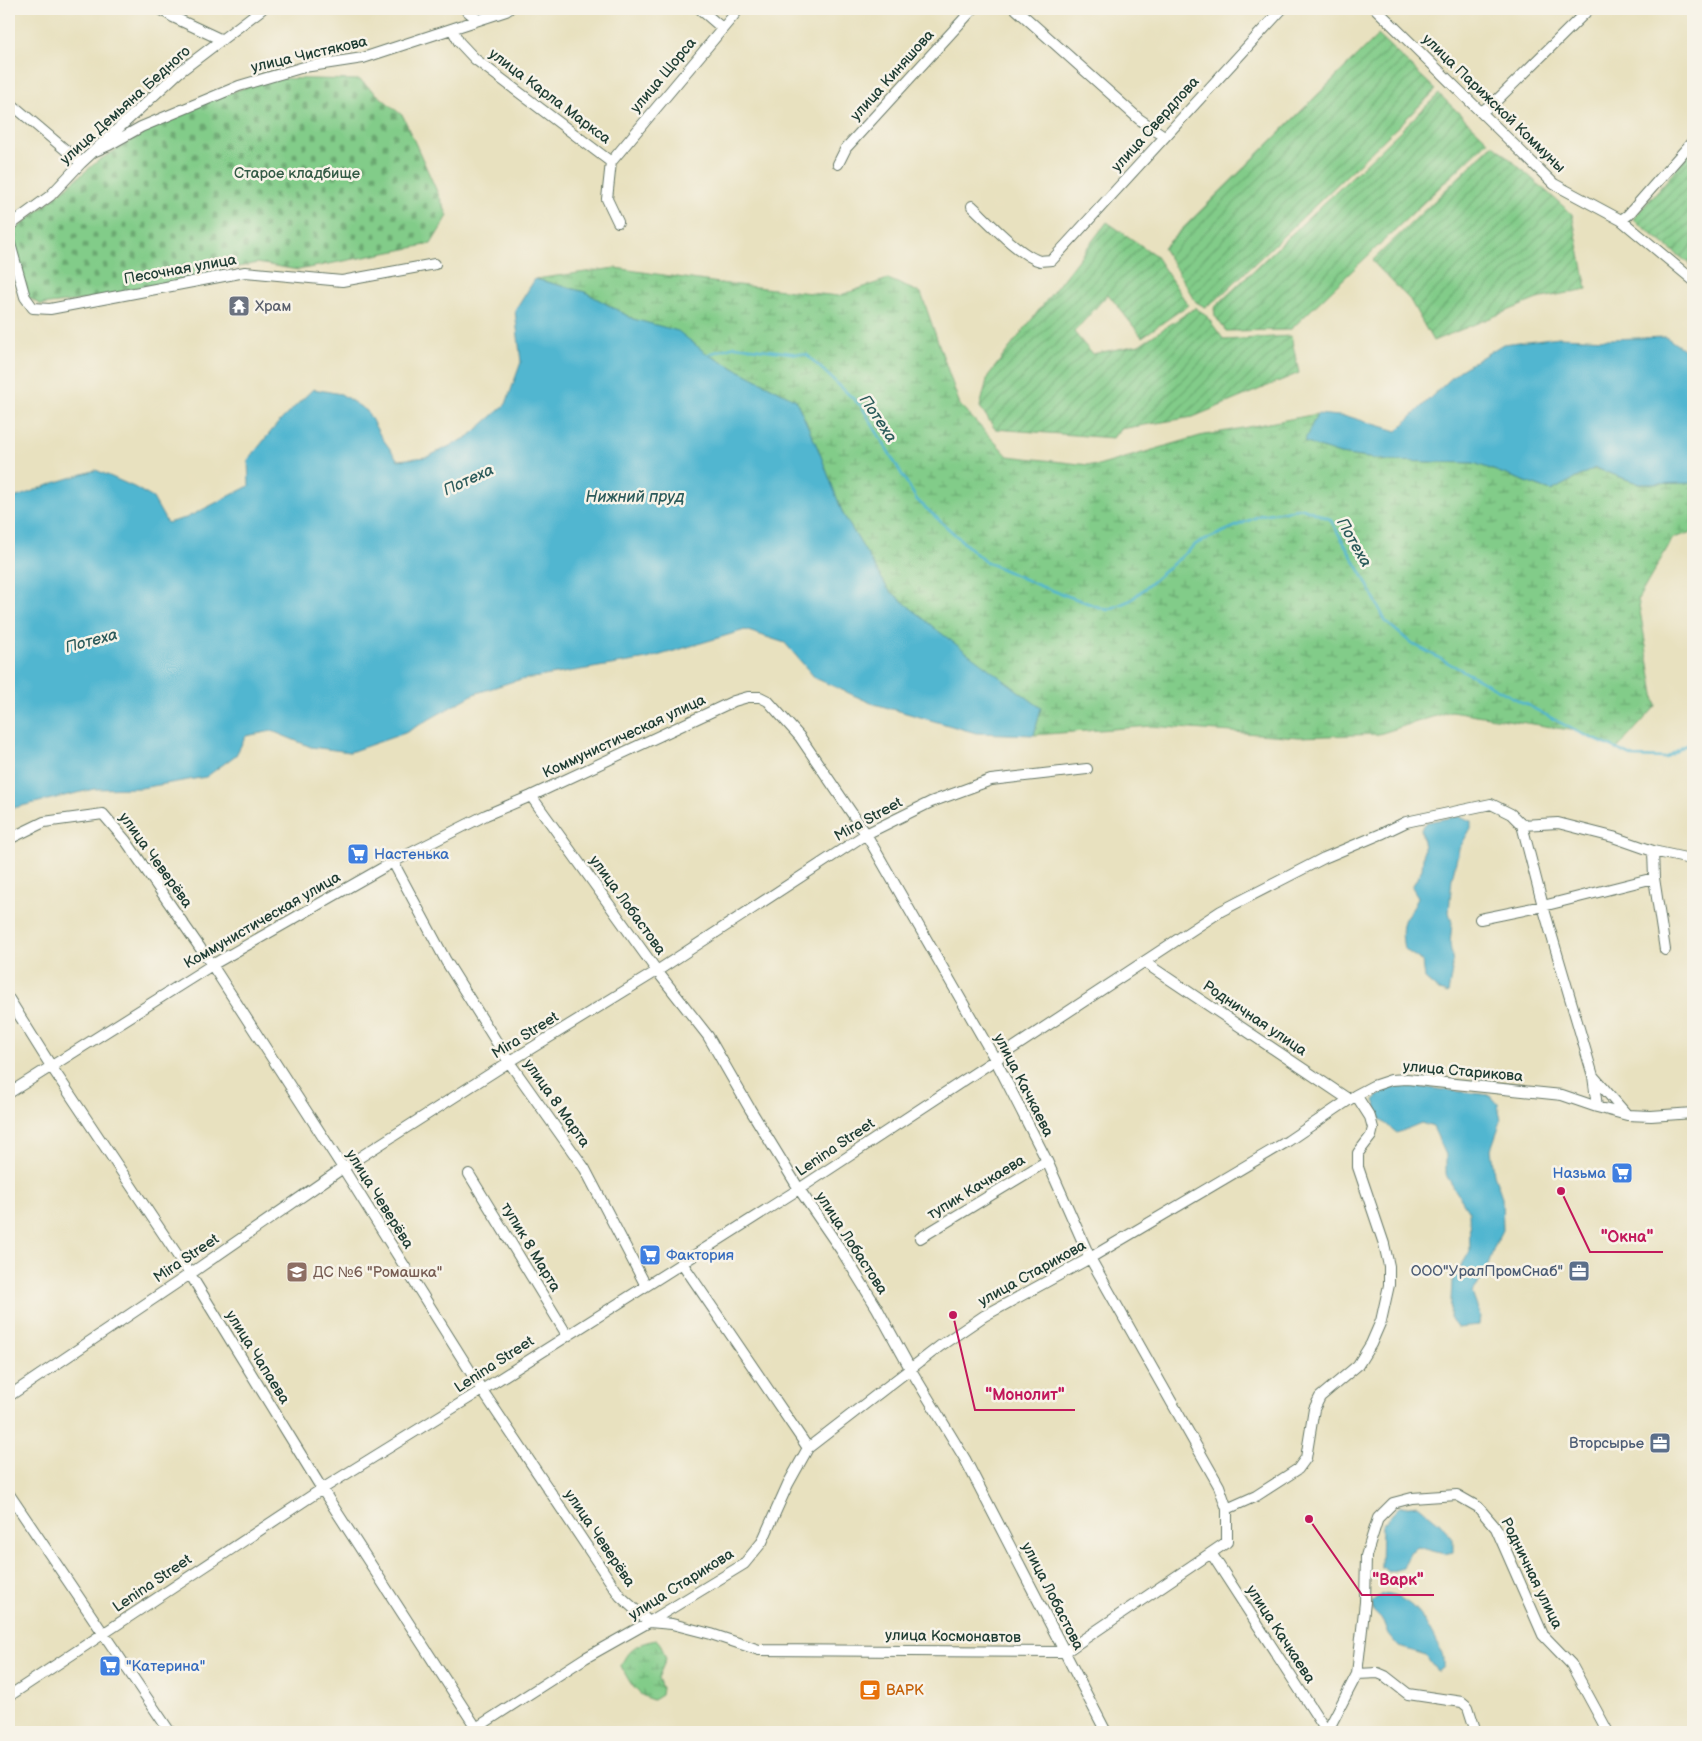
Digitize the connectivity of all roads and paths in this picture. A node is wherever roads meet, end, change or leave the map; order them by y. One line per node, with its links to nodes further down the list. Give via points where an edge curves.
1 (160, 9): 15 (street)
2 (262, 9): 15 (street, улица Демьяна Бедного)
3 (464, 9): 12 (street)
4 (509, 9): 12 (street, улица Чистякова)
5 (700, 9): 13 (street)
6 (739, 9): 13 (street, улица Щорса)
7 (973, 9): 23 (street, улица Киняшова, via 846,148)
8 (1016, 9): 18 (street, via 1139,119)
9 (1282, 9): 18 (street, улица Свердлова)
10 (1376, 9): 17 (street, улица Парижской Коммуны)
11 (1589, 9): 17 (street, via 1496,101)
12 (478, 20): 14 (street, улица Чистякова)
13 (722, 28): 21 (street, улица Щорса)
14 (452, 29): 20 (street, улица Чистякова, via 363,58 304,67 239,86 141,127); 21 (street, улица Карла Маркса, via 475,59)
15 (222, 40): 20 (street, улица Демьяна Бедного, via 178,73)
16 (9, 102): 22 (street)
17 (1480, 112): 25 (street, улица Парижской Коммуны, via 1554,184)
18 (1164, 136): 24 (street, улица Свердлова, via 1052,260 1030,256)
19 (1693, 142): 25 (street)
20 (93, 152): 22 (street, улица Демьяна Бедного)
21 (611, 162): 26 (street, улица Карла Маркса, via 607,199)
22 (81, 163): 27 (street, улица Демьяна Бедного, via 50,196)
23 (838, 164)
24 (972, 206)
25 (1621, 220): 30 (street, улица Парижской Коммуны)
26 (618, 222)
27 (9, 226)
28 (9, 240): 29 (street, Песочная улица, via 25,298 33,308 50,308 245,272 342,281)
29 (435, 264)
30 (1693, 280)
31 (760, 697): 33 (street, Коммунистическая улица, via 734,702); 35 (street, улица Качкаева, via 800,737)
32 (1087, 769): 35 (street, Mira Street, via 991,780 931,802)
33 (531, 796): 39 (street, Коммунистическая улица, via 486,814); 46 (street, улица Лобастова)
34 (1522, 825): 37 (street, via 1558,823); 41 (street); 44 (street, Lenina Street, via 1491,804 1406,822 1324,858 1221,911)
35 (866, 834): 46 (street, Mira Street); 48 (street, улица Качкаева)
36 (9, 839): 45 (street, улица Чеверёва, via 44,822 103,814 126,841)
37 (1653, 851): 38 (street); 40 (street)
38 (1693, 861)
39 (393, 862): 45 (street, Коммунистическая улица); 49 (street, улица 8 Марта, via 446,961)
40 (1654, 878): 41 (street); 43 (street)
41 (1543, 906): 42 (street); 51 (street)
42 (1480, 919)
43 (1665, 950)
44 (1144, 962): 48 (street, Lenina Street); 53 (street, Родничная улица)
45 (212, 965): 50 (street, Коммунистическая улица); 58 (street, улица Чеверёва)
46 (657, 970): 49 (street, Mira Street); 60 (street, улица Лобастова, via 708,1036)
47 (9, 999): 50 (street, улица Чапаева)
48 (995, 1059): 57 (street, улица Качкаева); 60 (street, Lenina Street)
49 (510, 1062): 58 (street, Mira Street); 65 (street, улица 8 Марта, via 585,1170)
50 (51, 1066): 52 (street, Коммунистическая улица); 64 (street, улица Чапаева)
51 (1593, 1076): 54 (street); 56 (street)
52 (9, 1093)
53 (1352, 1097): 54 (street, улица Старикова, via 1373,1086 1407,1078 1562,1095); 62 (street, улица Старикова, via 1288,1141); 73 (street, via 1370,1117 1372,1128 1358,1153 1358,1167 1389,1266 1389,1285 1381,1321 1358,1365 1320,1397 1314,1409 1306,1458 1298,1469 1256,1496)
54 (1597, 1107): 56 (street, улица Старикова)
55 (1693, 1113): 56 (street, улица Старикова)
56 (1627, 1114)
57 (1047, 1161): 61 (street, тупик Качкаева); 62 (street, улица Качкаева)
58 (343, 1168): 64 (street, Mira Street); 68 (street, улица Чеверёва)
59 (469, 1174): 66 (street, тупик 8 Марта)
60 (799, 1189): 63 (street, Lenina Street); 67 (street, улица Лобастова, via 853,1269)
61 (920, 1238)
62 (1090, 1258): 67 (street, улица Старикова, via 984,1316); 73 (street, улица Качкаева, via 1219,1486)
63 (682, 1263): 65 (street, Lenina Street); 70 (street)
64 (190, 1274): 69 (street, Mira Street); 71 (street, улица Чапаева)
65 (646, 1286): 66 (street, Lenina Street)
66 (567, 1335): 68 (street, Lenina Street)
67 (911, 1370): 70 (street, улица Старикова); 77 (street, улица Лобастова, via 965,1459)
68 (482, 1390): 71 (street, Lenina Street); 75 (street, улица Чеверёва, via 620,1596)
69 (9, 1396)
70 (808, 1448): 75 (street, улица Старикова, via 762,1542 744,1564)
71 (322, 1489): 76 (street, Lenina Street); 80 (street, улица Чапаева)
72 (9, 1494): 76 (street)
73 (1227, 1509): 74 (street, улица Качкаева, via 1227,1542)
74 (1211, 1552): 77 (street); 83 (street, улица Качкаева)
75 (649, 1622): 77 (street, улица Космонавтов, via 672,1624 759,1650); 80 (street, улица Старикова, via 584,1658)
76 (104, 1633): 79 (street, Lenina Street); 81 (street)
77 (1065, 1652): 82 (street, улица Лобастова)
78 (1358, 1674): 83 (street, Родничная улица); 84 (street, via 1378,1673 1408,1694 1462,1702 1468,1707); 85 (street, Родничная улица, via 1366,1556 1378,1518 1393,1503 1412,1498 1457,1495 1478,1507 1496,1528 1543,1635 1571,1664)
79 (9, 1696)
80 (475, 1731)
81 (170, 1732)
82 (1106, 1732)
83 (1327, 1732)
84 (1476, 1732)
85 (1608, 1732)

